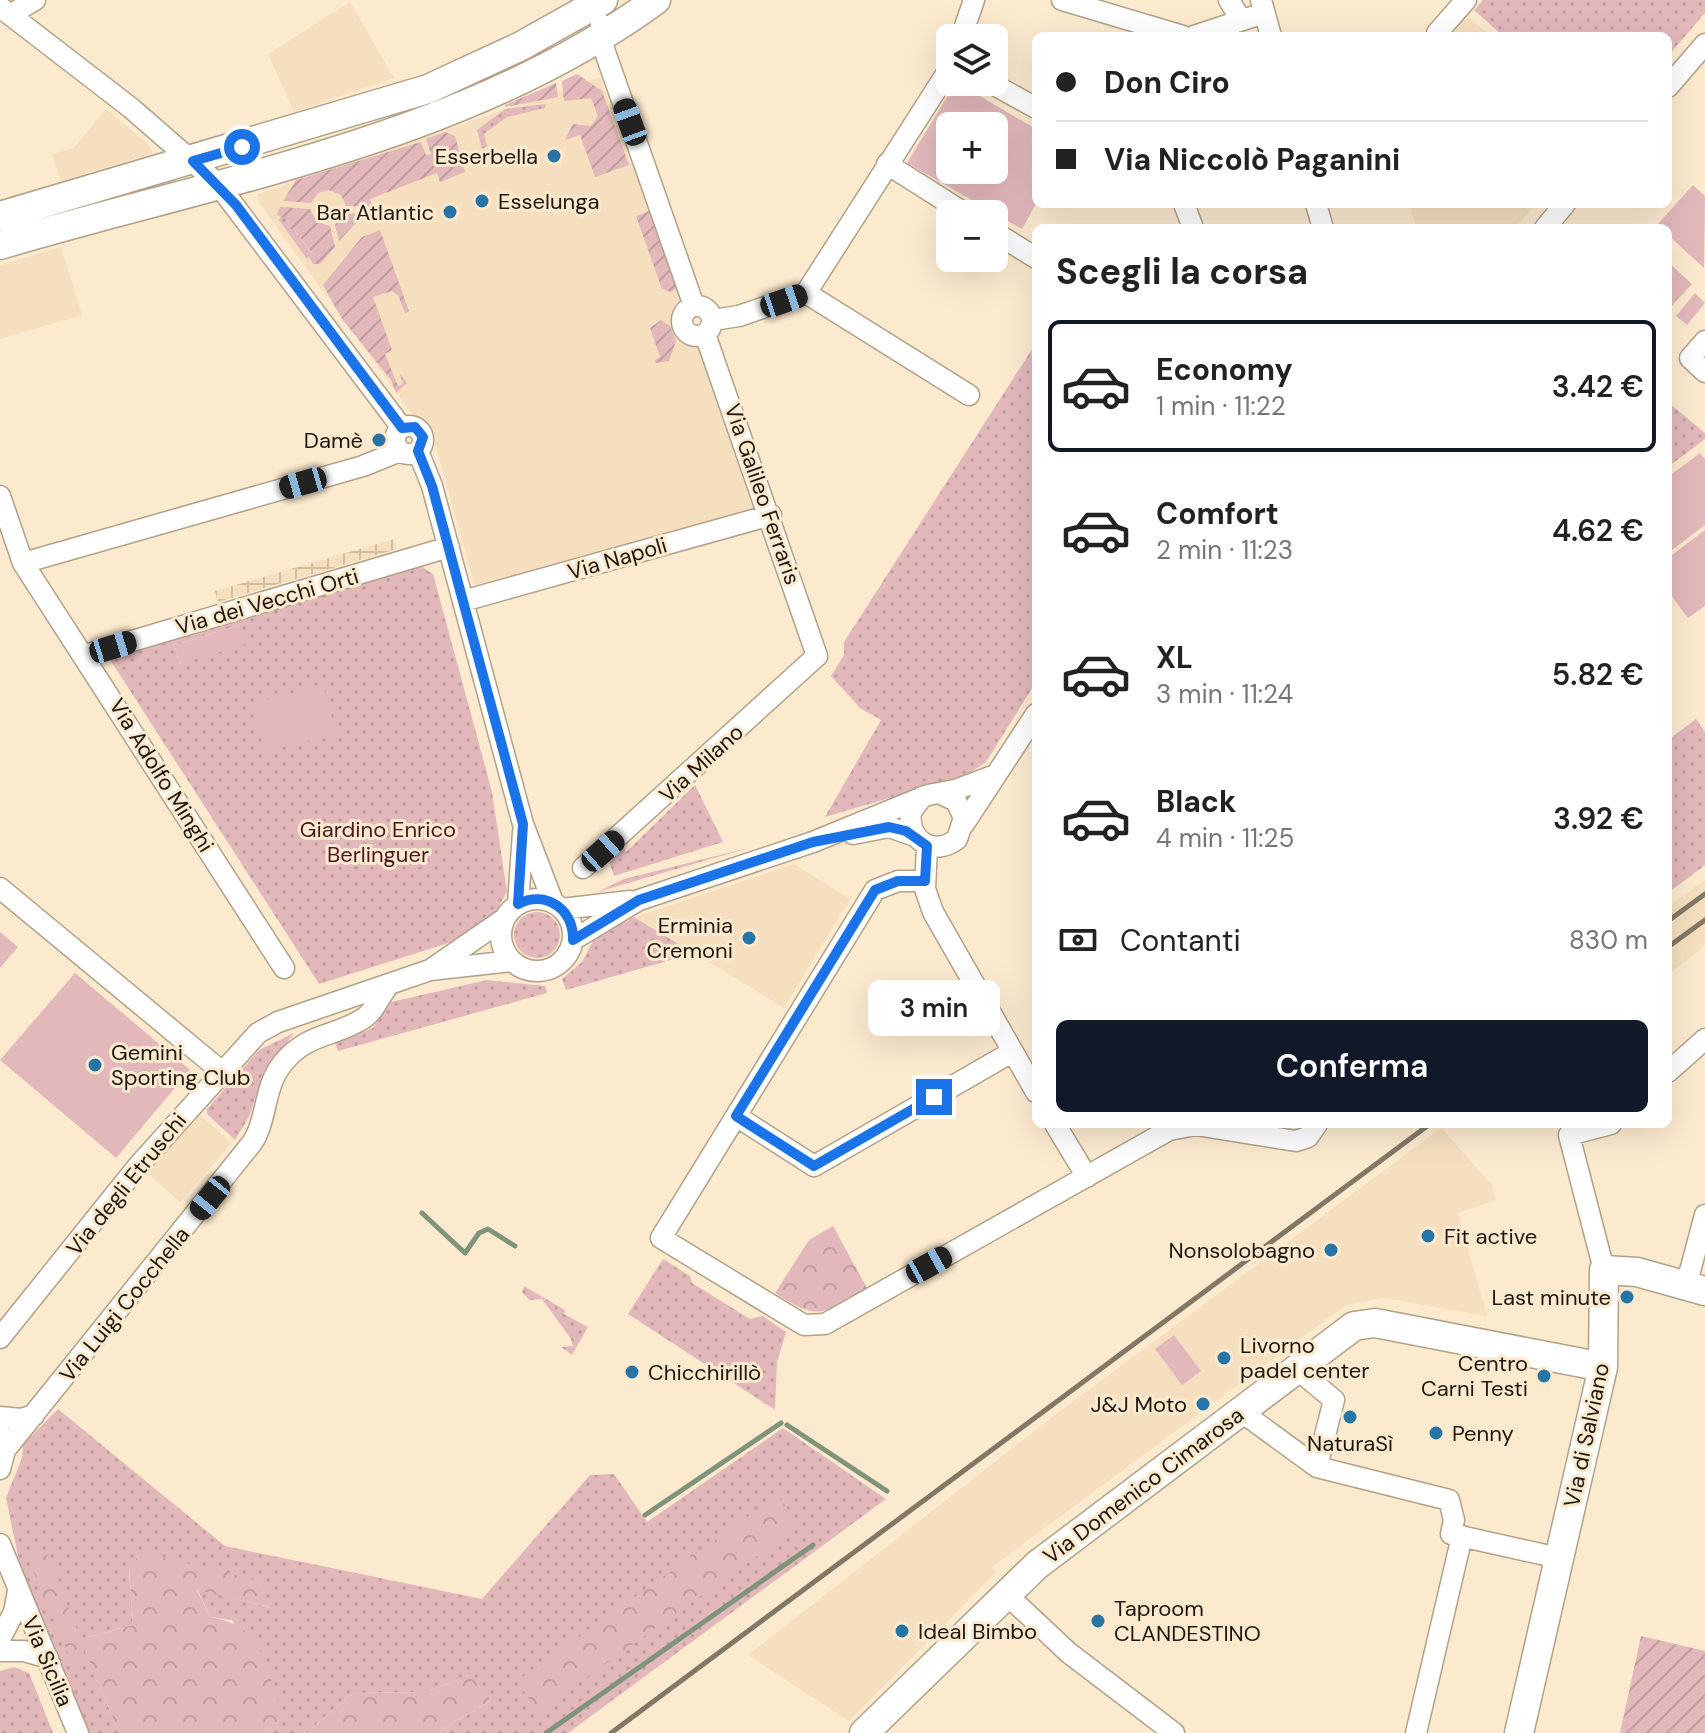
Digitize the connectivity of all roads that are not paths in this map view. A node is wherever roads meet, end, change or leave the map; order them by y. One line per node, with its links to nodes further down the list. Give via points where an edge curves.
1 (35, 0): 9 (street)
2 (605, 0): 12 (street); 17 (street)
3 (656, 0): 17 (street)
4 (974, 0): 11 (street)
5 (1062, 0): 13 (street)
6 (1229, 0): 10 (street)
7 (1466, 0): 16 (street)
8 (1263, 6): 10 (street); 15 (street)
9 (5, 11): 23 (street)
10 (1241, 20): 14 (street)
11 (966, 24)
12 (562, 25): 17 (street); 23 (street, via 428,89)
13 (1170, 32)
14 (1206, 32)
15 (1270, 32)
16 (1438, 32)
17 (601, 37): 25 (street, via 460,107 360,143); 34 (street, via 694,306 706,309)
18 (1705, 44): 19 (street)
19 (1672, 82)
20 (936, 89): 24 (street)
21 (1008, 93): 22 (street)
22 (1032, 106)
23 (193, 161): 25 (street); 28 (street)
24 (887, 164): 26 (street); 33 (street)
25 (217, 183): 31 (street); 38 (street, via 402,428 415,427 422,433 424,441)
26 (944, 200)
27 (1562, 208): 29 (street)
28 (0, 216)
29 (1548, 224)
30 (1008, 241): 32 (street)
31 (0, 245)
32 (1032, 256)
33 (806, 293): 34 (street); 37 (street)
34 (709, 327): 40 (street, Via Galileo Ferraris)
35 (1705, 341): 36 (street)
36 (1697, 365)
37 (969, 395)
38 (409, 451): 41 (street); 42 (street)
39 (0, 496): 42 (street, Via Adolfo Minghi)
40 (771, 515): 43 (street, Via Napoli); 45 (street, Via Galileo Ferraris)
41 (449, 547): 43 (street); 44 (street, Via dei Vecchi Orti)
42 (23, 563): 44 (street, Via Adolfo Minghi)
43 (463, 601): 49 (street)
44 (85, 655): 62 (street, Via Adolfo Minghi)
45 (817, 656): 54 (street, Via Milano)
46 (1032, 720): 47 (street)
47 (995, 775): 48 (street); 50 (street)
48 (931, 795): 50 (street, via 956,801); 51 (street, via 911,812); 52 (street)
49 (523, 824): 58 (street); 59 (street)
50 (964, 824): 53 (street)
51 (921, 841): 52 (street, via 889,827); 53 (street); 55 (street)
52 (813, 842): 57 (street)
53 (951, 844): 55 (street)
54 (583, 868)
55 (926, 879): 66 (street, via 938,921); 70 (street, via 875,890)
56 (0, 888): 68 (street)
57 (639, 900): 58 (street); 60 (street)
58 (558, 905): 59 (street, via 536,898); 60 (street, via 572,923)
59 (511, 911): 61 (street, via 502,945); 63 (street, Via degli Etruschi)
60 (573, 940): 61 (street, via 567,956 549,970 532,971)
61 (512, 961): 63 (street, Via degli Etruschi)
62 (284, 968)
63 (430, 970): 64 (street, Via degli Etruschi)
64 (390, 984): 68 (street, Via degli Etruschi, via 266,1028); 83 (street, Via Luigi Cocchella, via 365,1018 311,1040 289,1056 271,1081 257,1135)
65 (1705, 1039): 67 (street)
66 (1012, 1052): 69 (street); 70 (street, via 814,1166)
67 (1672, 1068)
68 (221, 1071): 80 (street, Via degli Etruschi)
69 (1032, 1085)
70 (736, 1116): 76 (street, via 661,1238 804,1325 825,1324)
71 (1057, 1128): 76 (street)
72 (1176, 1128): 76 (street)
73 (1215, 1128): 74 (street, via 1296,1141)
74 (1314, 1128)
75 (1596, 1128): 78 (street, Via di Salviano, via 1569,1135)
76 (1087, 1177)
77 (1705, 1215): 79 (street)
78 (1604, 1270): 79 (street, via 1637,1272); 81 (street, Via di Salviano)
79 (1695, 1288)
80 (1, 1338)
81 (1603, 1367): 82 (street, Via Domenico Cimarosa, via 1370,1323 1351,1328); 90 (street, Via di Salviano)
82 (1297, 1369): 87 (street, via 1334,1400); 92 (street, Via Domenico Cimarosa, via 1056,1550)
83 (34, 1415): 85 (street); 86 (street, Via Luigi Cocchella)
84 (1247, 1416): 87 (street)
85 (0, 1417)
86 (2, 1450)
87 (1317, 1467): 88 (street, via 1449,1500 1451,1534)
88 (1462, 1536): 90 (street); 99 (street)
89 (0, 1544): 91 (street, Via Sicilia)
90 (1559, 1558): 100 (street, Via di Salviano)
91 (18, 1591): 93 (street); 95 (street, Via Sicilia)
92 (1006, 1594): 97 (street, Via Domenico Cimarosa); 98 (street, via 1069,1653)
93 (0, 1639)
94 (0, 1651): 95 (street)
95 (48, 1658): 96 (street, Via Sicilia)
96 (78, 1733)
97 (864, 1733)
98 (1174, 1733)
99 (1416, 1733)
100 (1519, 1733)

